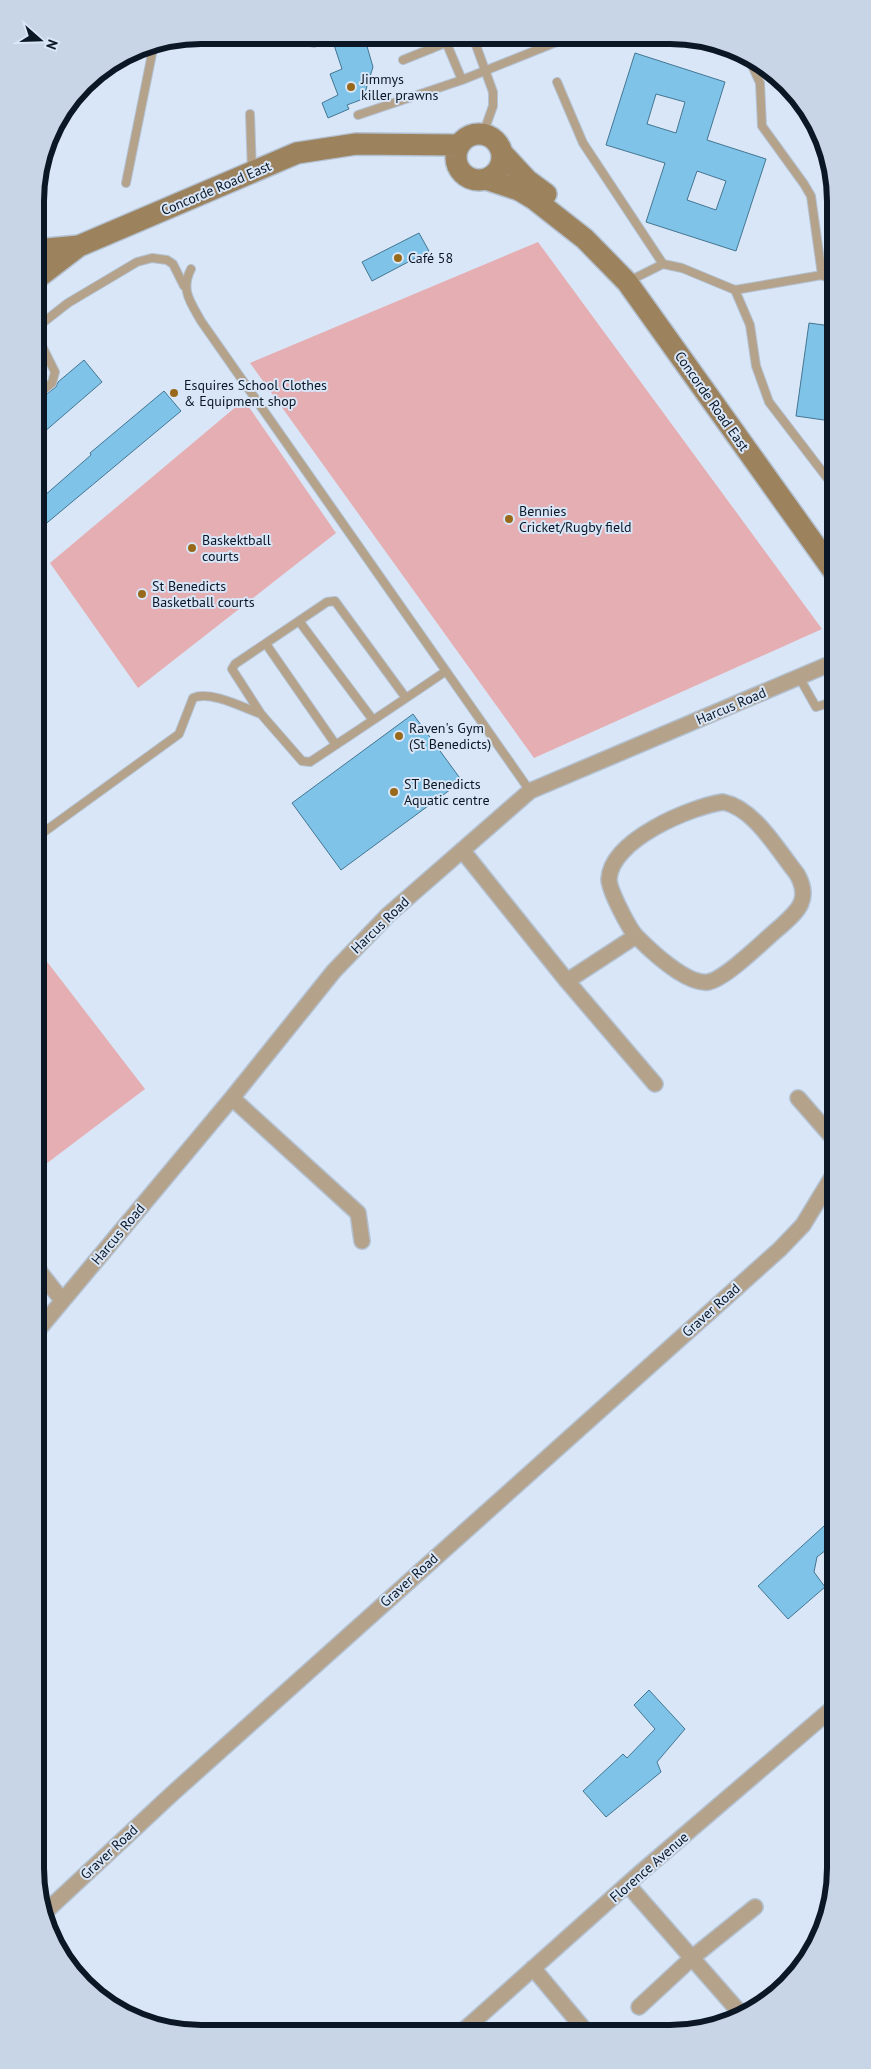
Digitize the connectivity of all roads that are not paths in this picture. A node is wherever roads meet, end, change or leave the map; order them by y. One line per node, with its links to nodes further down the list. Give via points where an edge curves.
1 (429, 44): 6 (lane)
2 (442, 44): 6 (lane)
3 (447, 44): 11 (lane)
4 (475, 44): 10 (lane)
5 (552, 44): 10 (lane)
6 (431, 49): 8 (lane)
7 (153, 51): 22 (lane)
8 (403, 60)
9 (753, 67): 29 (lane, via 760,83 762,126 811,196)
10 (485, 71): 11 (lane); 15 (lane, via 493,92 493,106)
11 (462, 80): 14 (lane)
12 (558, 82): 26 (lane, via 583,143)
13 (250, 114): 20 (lane)
14 (358, 115)
15 (482, 134): 17 (main road, via 468,137); 18 (main road, via 495,140)
16 (401, 144): 17 (main road, Concorde Road East); 19 (main road, Concorde Road East, via 437,156); 20 (main road, Concorde Road East, via 356,144 298,153)
17 (459, 145): 19 (main road, via 457,155)
18 (502, 153): 21 (main road, via 497,171); 23 (main road, Concorde Road East, via 527,180 573,219)
19 (461, 170): 21 (main road, via 472,178)
20 (252, 173): 24 (main road, Concorde Road East)
21 (486, 178): 23 (main road, Concorde Road East, via 519,190)
22 (126, 183)
23 (585, 239): 31 (main road, Concorde Road East)
24 (79, 246): 25 (main road, Concorde Road East); 28 (main road)
25 (44, 249)
26 (664, 264): 31 (lane); 33 (lane)
27 (191, 269): 32 (lane)
28 (44, 274)
29 (822, 276): 30 (lane); 33 (lane)
30 (827, 278)
31 (628, 282): 38 (main road, Concorde Road East)
32 (184, 286): 34 (lane, via 173,264 152,258 137,262 68,303); 42 (lane, via 201,321)
33 (735, 290): 37 (lane, via 750,325 756,366 769,402)
34 (44, 322)
35 (44, 350): 36 (lane, via 55,372 52,383)
36 (44, 390)
37 (827, 478)
38 (827, 562)
39 (299, 621): 40 (lane); 44 (lane, via 327,602 335,601); 47 (lane)
40 (266, 644): 46 (lane, via 232,669); 48 (lane)
41 (827, 665): 43 (street, Harcus Road)
42 (446, 671): 44 (lane); 49 (lane)
43 (798, 677): 45 (lane, via 816,707); 49 (street, Harcus Road)
44 (406, 698): 47 (lane)
45 (827, 704)
46 (261, 714): 48 (lane, via 304,762 310,762); 50 (lane, via 212,697 194,698 179,734)
47 (373, 720): 48 (lane)
48 (336, 745)
49 (530, 791): 51 (street, Harcus Road)
50 (44, 832)
51 (462, 850): 53 (street); 55 (street, Harcus Road, via 388,915 338,966)
52 (636, 936): 52 (street, via 683,976 700,983 710,982 720,978 797,912 803,899 803,884 749,814 734,804 710,804 655,827 630,845 612,867 611,889); 53 (street)
53 (567, 981): 54 (street)
54 (655, 1084)
55 (232, 1098): 59 (street, via 358,1213); 61 (street, Harcus Road)
56 (798, 1098): 57 (street)
57 (827, 1131)
58 (827, 1185): 66 (street, Graver Road, via 803,1224 780,1249 173,1793)
59 (362, 1241)
60 (44, 1277): 61 (street)
61 (62, 1300): 62 (street, Harcus Road)
62 (44, 1323)
63 (827, 1713): 64 (street, Florence Avenue)
64 (628, 1885): 67 (street); 68 (street, Florence Avenue)
65 (755, 1907): 67 (street)
66 (49, 1909)
67 (693, 1957): 69 (street); 70 (street)
68 (533, 1968): 71 (street, Florence Avenue); 72 (street)
69 (639, 2007)
70 (738, 2010)
71 (470, 2025)
72 (581, 2025)

